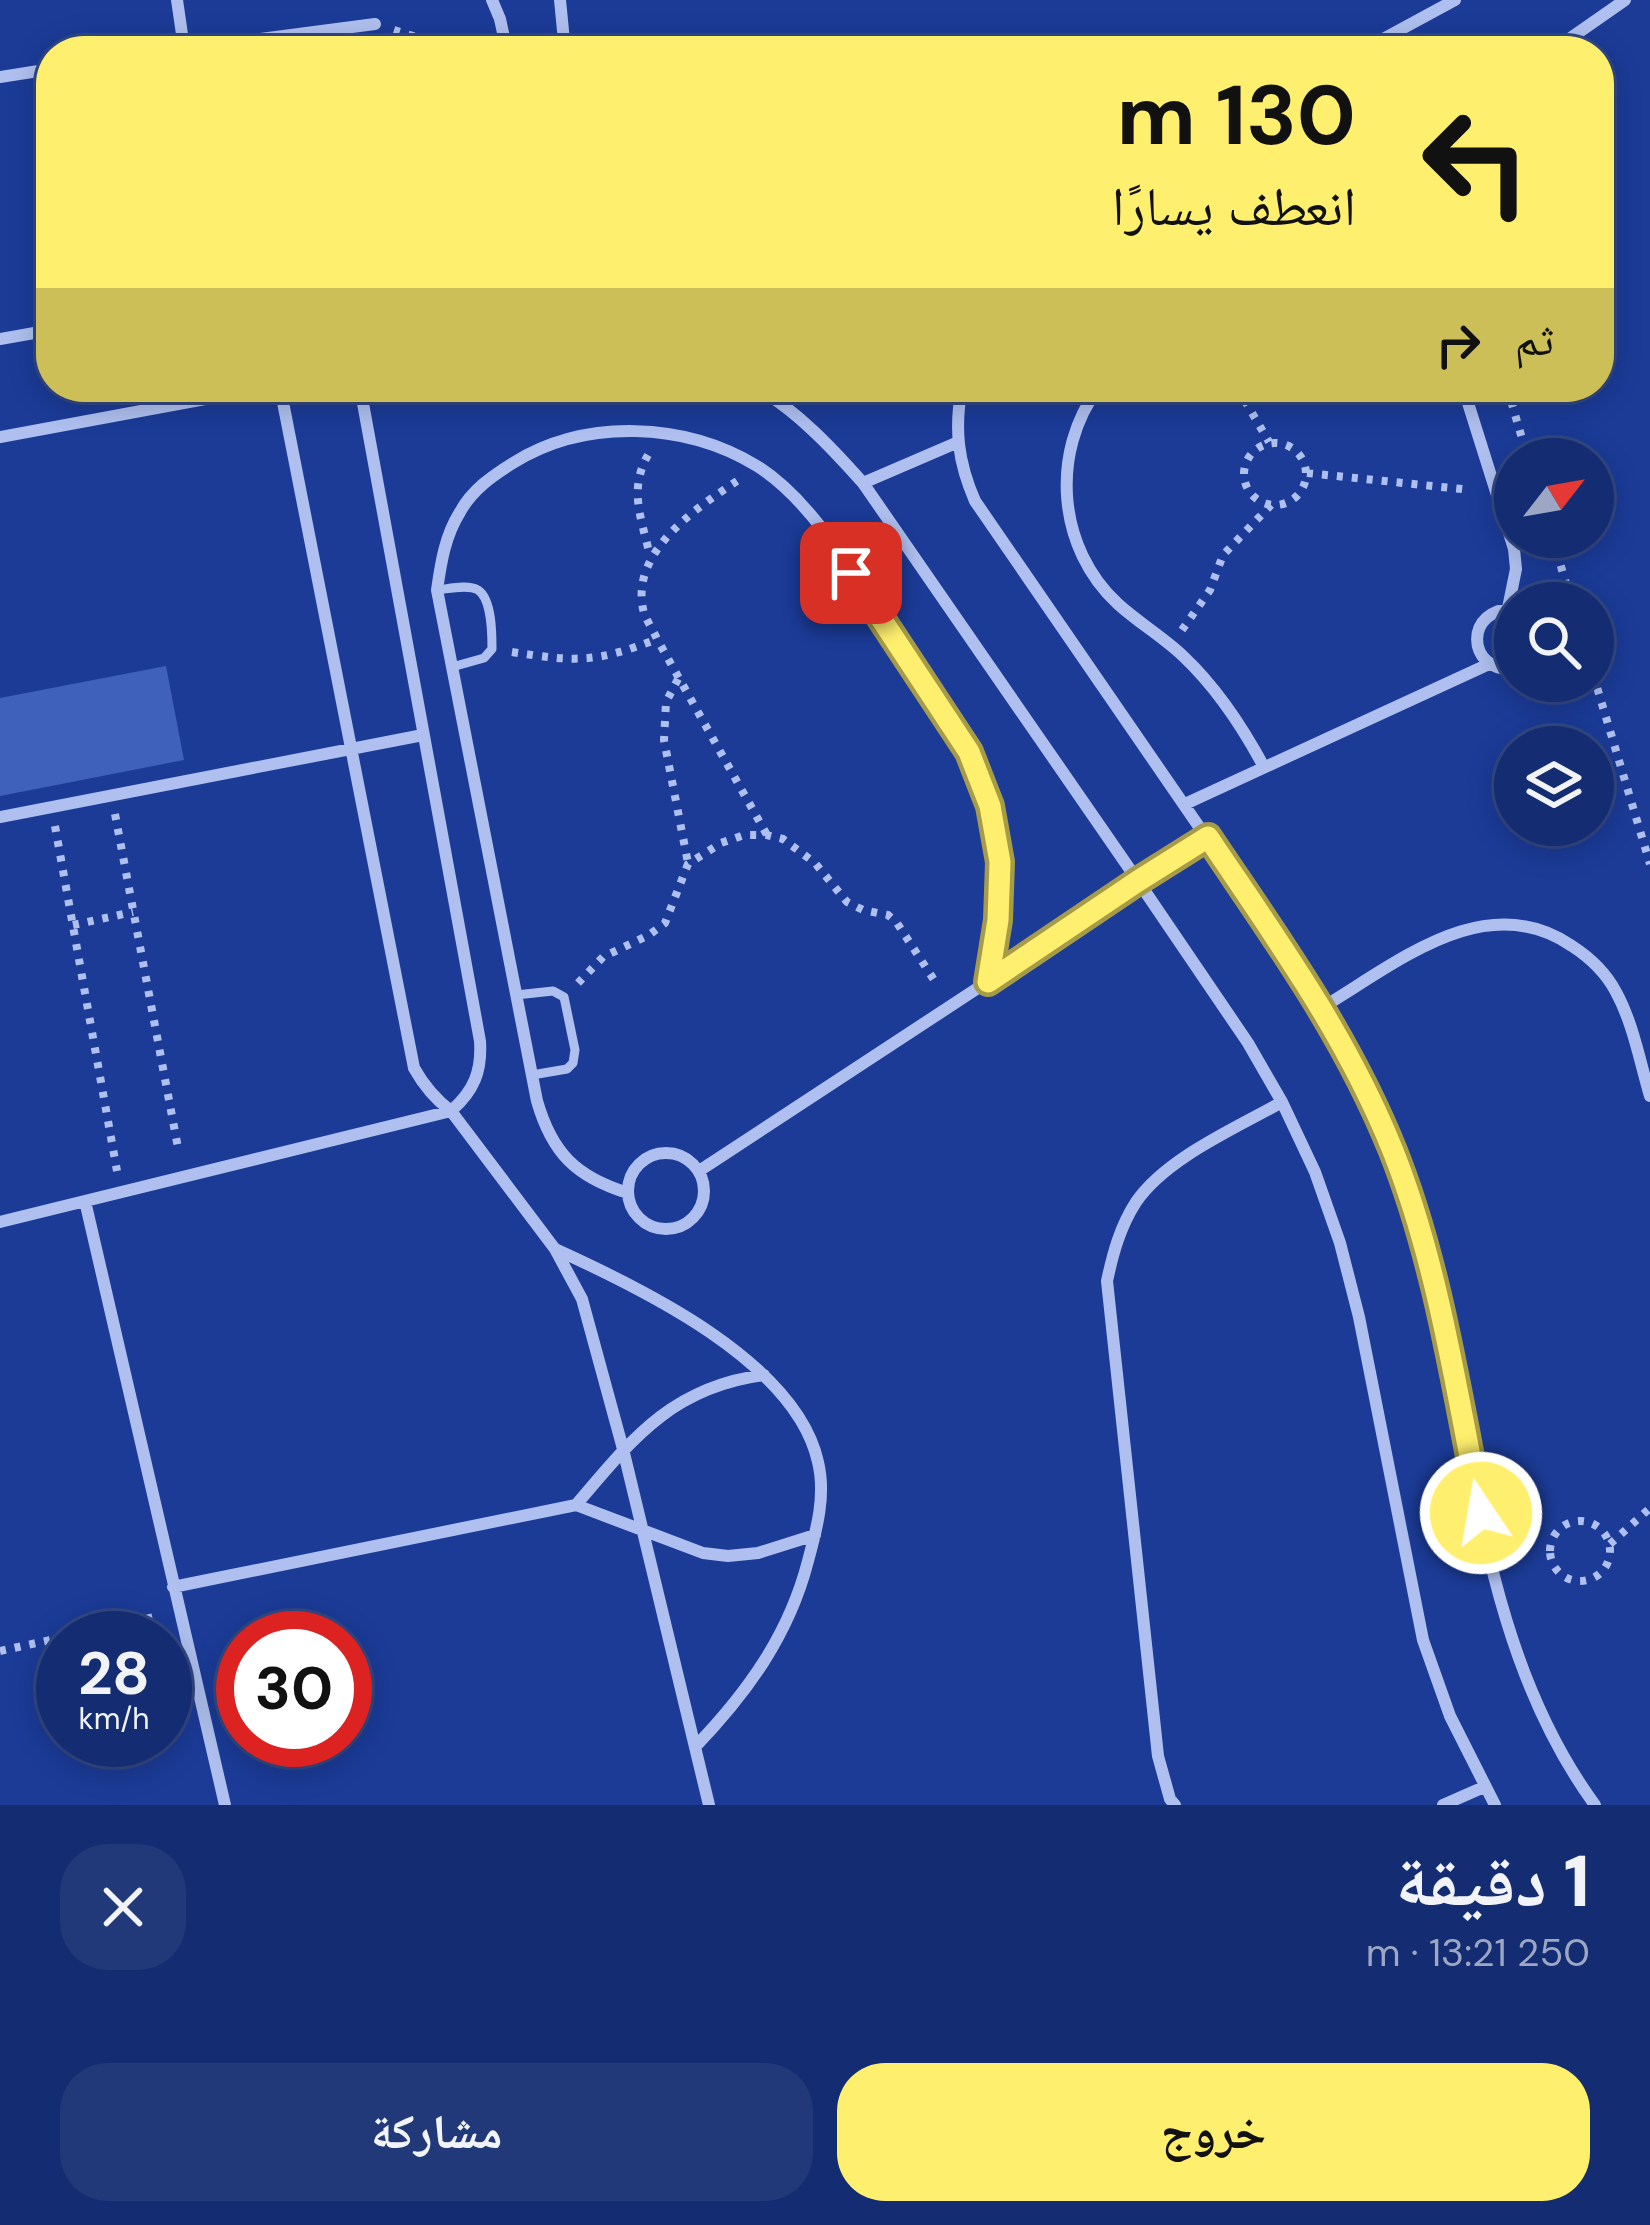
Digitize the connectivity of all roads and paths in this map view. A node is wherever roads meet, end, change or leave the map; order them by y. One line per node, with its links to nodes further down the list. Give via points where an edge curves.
1 (177, 0): 7 (street)
2 (492, 0): 10 (street)
3 (560, 0): 11 (street)
4 (1455, 0): 12 (street)
5 (1625, 0): 13 (street)
6 (375, 24): 8 (street); 9 (path)
7 (182, 36)
8 (280, 36)
9 (413, 36)
10 (503, 36)
11 (564, 36)
12 (1389, 36)
13 (1573, 36)
14 (36, 71): 15 (street)
15 (0, 77)
16 (36, 333): 17 (street)
17 (0, 339)
18 (190, 402): 28 (street)
19 (283, 402): 50 (street)
20 (363, 402): 49 (street)
21 (780, 402): 34 (street)
22 (960, 402): 30 (street)
23 (1088, 402): 42 (street, via 1066,473 1077,544 1118,604)
24 (1246, 402): 31 (path)
25 (1468, 402): 35 (street)
26 (1511, 402): 29 (path)
27 (667, 434): 32 (street); 38 (path, via 638,472); 39 (street, via 570,438 489,478 461,509 443,548)
28 (0, 437)
29 (1522, 438)
30 (956, 442): 34 (street); 53 (street, via 975,501)
31 (1269, 442): 33 (path, via 1299,453); 37 (path, via 1250,454 1244,475 1252,495)
32 (758, 467): 38 (path, via 705,502); 63 (street, via 827,537 969,752 1000,862)
33 (1307, 473): 36 (path); 37 (path, via 1293,501)
34 (863, 483): 60 (street)
35 (1494, 484)
36 (1494, 493)
37 (1271, 505): 42 (path, via 1223,555 1199,608)
38 (651, 558): 41 (path, via 644,613)
39 (437, 590): 43 (lane, via 478,590); 45 (street)
40 (1494, 613): 44 (street, via 1479,629 1478,648)
41 (657, 638): 43 (path, via 587,660); 47 (path)
42 (1168, 643): 51 (street, via 1215,690)
43 (492, 649): 45 (lane)
44 (1489, 664): 46 (street); 51 (street)
45 (452, 667): 64 (street)
46 (1494, 667)
47 (679, 678): 56 (path); 58 (path, via 666,702 664,740)
48 (1601, 702): 59 (path)
49 (422, 735): 50 (street); 71 (street, via 480,1041 476,1081)
50 (351, 749): 52 (street); 71 (street, via 414,1068)
51 (1264, 767): 53 (street)
52 (111, 795): 54 (street); 61 (path)
53 (1185, 804): 57 (street)
54 (51, 807): 55 (street); 62 (path)
55 (0, 817)
56 (767, 835): 58 (path, via 721,843); 66 (path, via 803,852 847,902 896,922)
57 (1208, 837): 60 (street); 67 (street)
58 (688, 864): 65 (path, via 664,923 603,957)
59 (1650, 864)
60 (1138, 881): 63 (street); 70 (street)
61 (133, 911): 62 (path); 73 (path)
62 (73, 925): 74 (path)
63 (988, 982): 66 (street)
64 (516, 994): 65 (lane, via 553,991); 68 (street)
65 (564, 998): 68 (lane, via 573,1063)
66 (951, 1006): 72 (street)
67 (1323, 1007): 69 (street, via 1440,937 1519,923 1574,946 1615,990); 98 (street, via 1385,1134 1418,1226 1499,1598 1521,1665)
68 (532, 1075): 75 (street, via 544,1127 559,1151 578,1171)
69 (1650, 1096)
70 (1282, 1102): 92 (street, via 1340,1243 1423,1640); 93 (street, via 1167,1169 1137,1200 1107,1281 1158,1756)
71 (451, 1111): 73 (street); 78 (street)
72 (699, 1171): 75 (street, via 685,1157 655,1154 632,1173); 75 (street, via 703,1205 678,1228 644,1223)
73 (183, 1177): 74 (street)
74 (121, 1192): 76 (street)
75 (628, 1193)
76 (85, 1202): 77 (street); 86 (street)
77 (0, 1222)
78 (555, 1249): 79 (street, via 670,1309); 80 (street, via 592,1327)
79 (764, 1375): 80 (street, via 686,1398); 84 (street, via 808,1430 819,1464)
80 (623, 1450): 81 (street); 83 (street)
81 (576, 1505): 83 (street); 86 (street)
82 (1650, 1508): 85 (path)
83 (644, 1531): 84 (street, via 728,1556); 91 (street)
84 (815, 1535): 91 (street, via 784,1629 730,1711)
85 (1610, 1544): 85 (path, via 1606,1566 1589,1580 1567,1579 1549,1552 1557,1531 1576,1521 1598,1526)
86 (173, 1587): 87 (street)
87 (178, 1611)
88 (36, 1644): 89 (path)
89 (0, 1652)
90 (192, 1669): 94 (street)
91 (695, 1747): 95 (street)
92 (1484, 1787): 96 (street); 97 (street)
93 (1171, 1803)
94 (225, 1805)
95 (709, 1805)
96 (1443, 1805)
97 (1496, 1805)
98 (1595, 1805)

